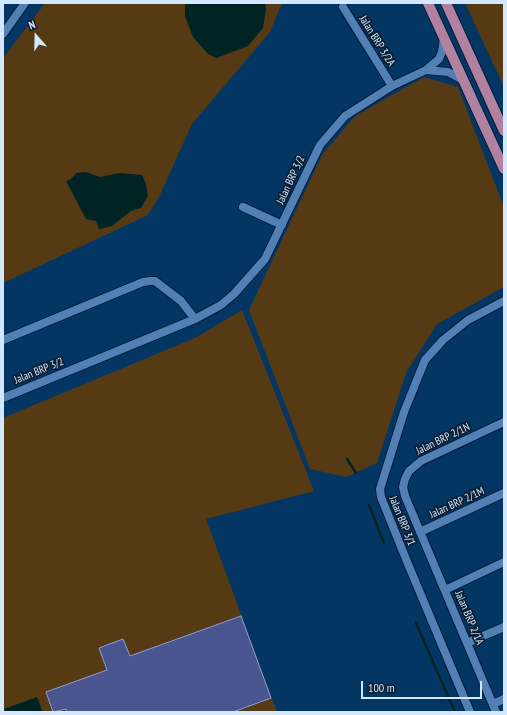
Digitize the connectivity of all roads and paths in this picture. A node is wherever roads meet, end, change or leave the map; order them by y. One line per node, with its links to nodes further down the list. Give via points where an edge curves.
1 (26, 3): 5 (street)
2 (428, 3): 6 (main road)
3 (446, 3): 10 (main road)
4 (343, 6): 9 (street, Jalan BRP 3/2A)
5 (3, 34)
6 (444, 38): 7 (street, Jalan BRP 3/2, via 439,59); 8 (main road)
7 (426, 70): 8 (street, via 448,72); 9 (street, Jalan BRP 3/2)
8 (464, 80): 11 (main road)
9 (392, 86): 13 (street, Jalan BRP 3/2, via 345,116 320,145)
10 (504, 130)
11 (504, 169)
12 (243, 207): 13 (street)
13 (282, 225): 15 (street, Jalan BRP 3/2, via 265,259 234,294)
14 (504, 302): 27 (street, Jalan BRP 3/1, via 468,320 443,340 425,360 404,412 380,489 389,517)
15 (195, 319): 16 (street, via 181,301 155,281 150,281); 17 (street, Jalan BRP 3/2)
16 (3, 340)
17 (3, 398)
18 (504, 422): 20 (street, Jalan BRP 2/1N, via 421,461 409,471 403,487)
19 (504, 493): 20 (street, Jalan BRP 2/1M)
20 (420, 532): 22 (street, Jalan BRP 2/1A)
21 (504, 562): 22 (street)
22 (445, 590): 24 (street, Jalan BRP 2/1A)
23 (504, 627): 24 (street)
24 (467, 643): 26 (street, Jalan BRP 2/1A)
25 (504, 699): 26 (street)
26 (493, 704): 28 (street, Jalan BRP 2/1A)
27 (470, 712)
28 (496, 712)

